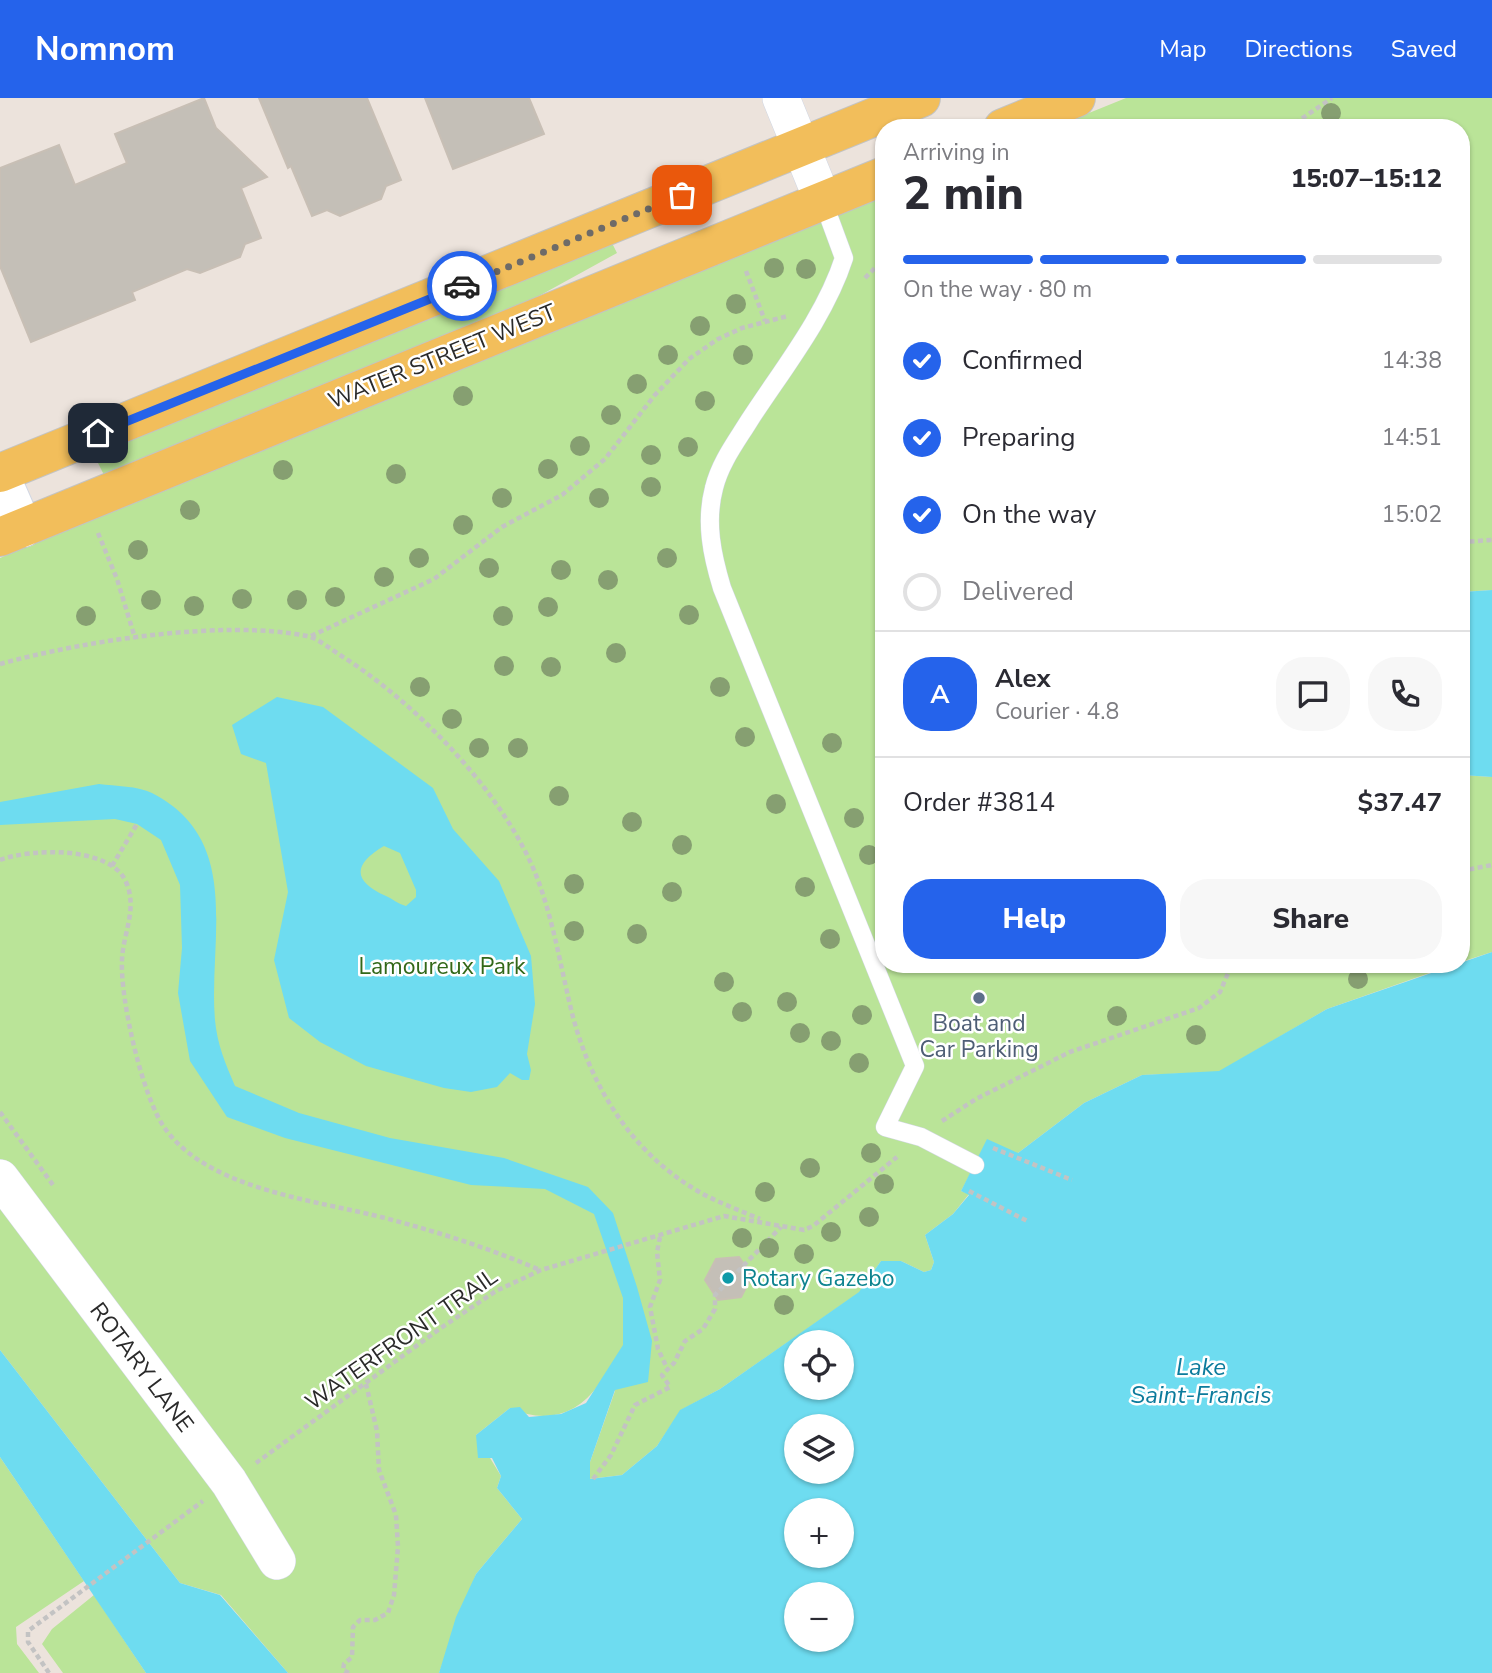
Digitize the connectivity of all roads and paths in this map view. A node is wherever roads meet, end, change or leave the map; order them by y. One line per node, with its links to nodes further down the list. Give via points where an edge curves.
1 (781, 98): 7 (street)
2 (920, 98): 7 (main road)
3 (1076, 98): 5 (main road)
4 (1332, 98): 6 (path)
5 (1025, 119)
6 (1301, 119)
7 (802, 147): 9 (street); 15 (main road)
8 (875, 180): 9 (main road, WATER STREET WEST)
9 (823, 201): 10 (main road, WATER STREET WEST); 13 (lane, via 844,258)
10 (733, 237): 14 (path); 16 (main road, WATER STREET WEST)
11 (875, 269): 12 (path)
12 (862, 283)
13 (819, 309): 14 (path); 28 (lane, via 727,457 714,487 710,540 722,588)
14 (765, 321): 20 (path, via 718,339 689,359 605,459 562,495 502,527 434,579)
15 (0, 474): 17 (street)
16 (86, 502): 17 (main road, WATER STREET WEST); 21 (path)
17 (11, 532)
18 (1492, 540): 19 (path)
19 (1470, 541)
20 (310, 636): 21 (path, via 207,632); 38 (path, via 409,707 488,791 505,816 544,895 577,1028 594,1075 618,1119 669,1172 697,1191)
21 (135, 638): 22 (path)
22 (0, 664)
23 (137, 824): 26 (path)
24 (0, 860): 26 (path, via 62,853)
25 (1492, 865): 27 (path)
26 (112, 866): 41 (path, via 126,881 132,908 122,946 121,975 139,1062 153,1110 182,1147 249,1183 455,1237)
27 (1470, 869)
28 (875, 967)
29 (877, 973): 31 (lane, via 915,1066 885,1127)
30 (1230, 973): 31 (path, WATERFRONT TRAIL, via 1220,992 1199,1008 1070,1052 976,1099)
31 (921, 1136): 33 (lane); 39 (path, WATERFRONT TRAIL, via 813,1226 804,1230)
32 (988, 1146): 35 (path)
33 (975, 1165)
34 (0, 1178): 45 (street, ROTARY LANE)
35 (1072, 1180)
36 (968, 1191): 37 (path)
37 (1029, 1222)
38 (767, 1223): 39 (path, WATERFRONT TRAIL); 40 (path, WATERFRONT TRAIL, via 724,1216)
39 (781, 1227): 42 (path, via 715,1295 715,1309 703,1329 685,1341)
40 (658, 1237): 41 (path, WATERFRONT TRAIL); 42 (path, via 660,1280 650,1307 658,1349)
41 (541, 1270): 43 (path, WATERFRONT TRAIL, via 496,1292)
42 (667, 1368): 44 (path, via 662,1376 670,1387 635,1405 611,1455)
43 (366, 1384): 45 (path, WATERFRONT TRAIL); 48 (path, via 377,1431 379,1470 396,1515 398,1547 388,1613 375,1620 360,1620 353,1627 352,1657 343,1670)
44 (593, 1479)
45 (215, 1492): 46 (street, ROTARY LANE); 47 (path, WATERFRONT TRAIL, via 27,1631 27,1642)
46 (277, 1561)
47 (49, 1673)
48 (349, 1673)

